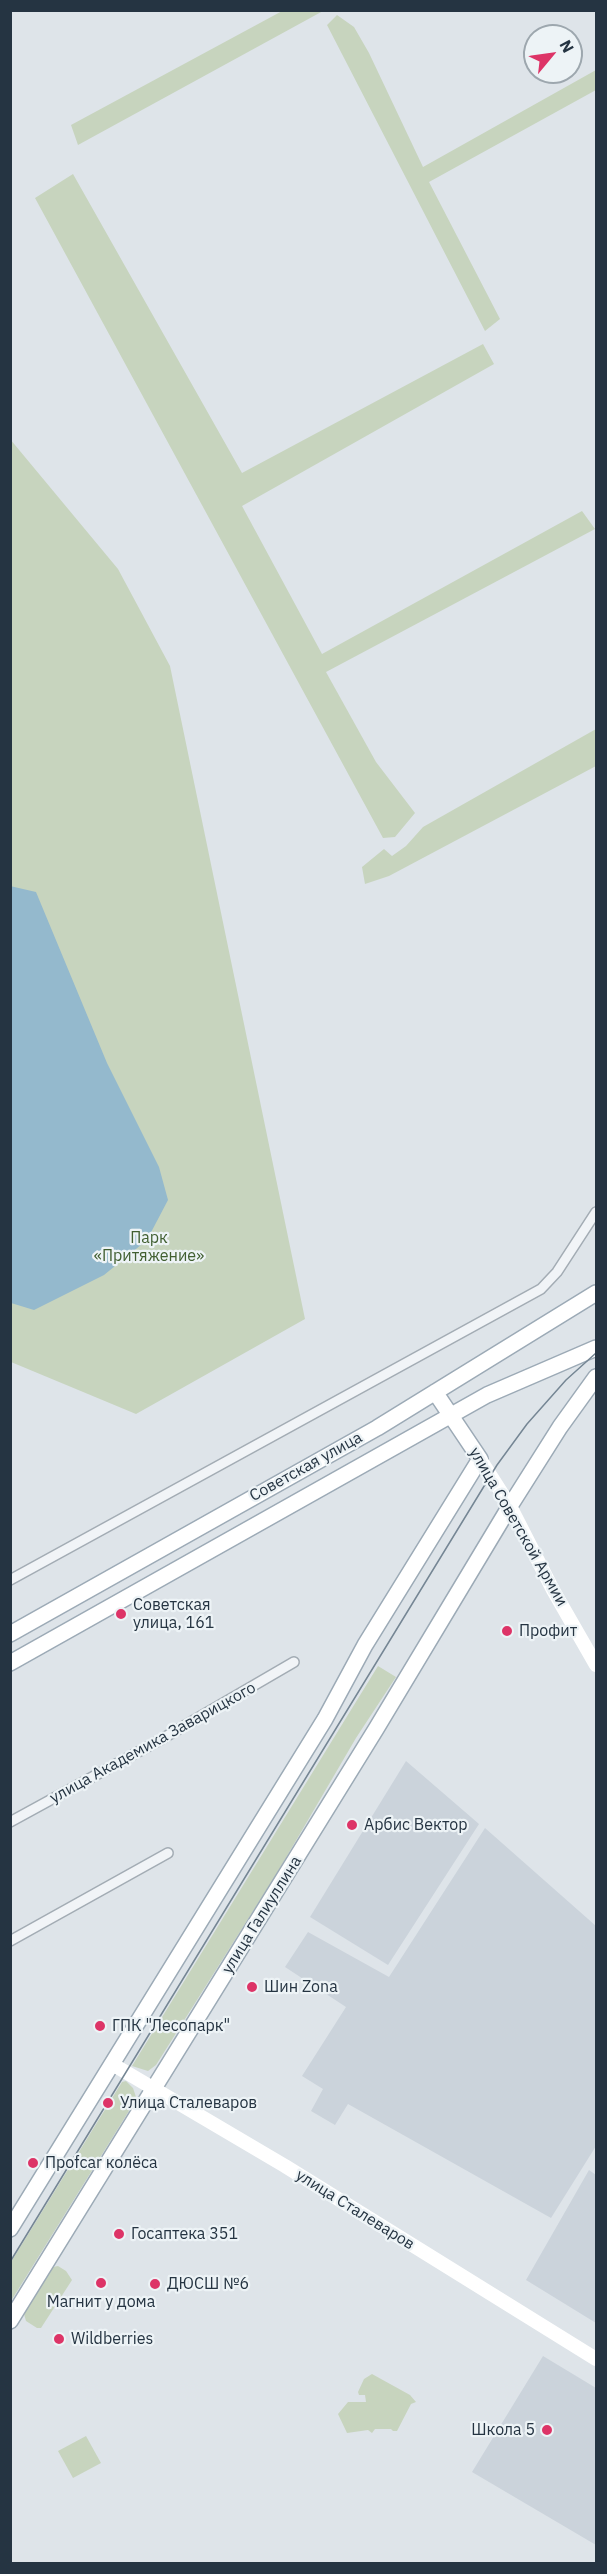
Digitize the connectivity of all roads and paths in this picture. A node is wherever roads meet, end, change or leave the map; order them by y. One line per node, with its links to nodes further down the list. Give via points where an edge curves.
1 (597, 1212): 10 (street, via 558,1272 541,1289)
2 (597, 1280): 3 (main road)
3 (591, 1296): 6 (main road, Советская улица)
4 (597, 1348): 7 (main road, Советская улица, via 487,1395)
5 (597, 1377): 9 (main road)
6 (435, 1392): 7 (main road, улица Советской Армии); 11 (main road, Советская улица)
7 (450, 1416): 8 (main road, улица Советской Армии); 13 (main road, Советская улица)
8 (480, 1459): 9 (main road, улица Советской Армии); 18 (main road)
9 (510, 1506): 14 (main road, улица Советской Армии); 19 (main road, улица Галиуллина)
10 (10, 1580)
11 (10, 1634)
12 (294, 1662): 15 (street, улица Академика Заварицкого)
13 (10, 1663)
14 (597, 1665)
15 (10, 1822)
16 (168, 1853): 17 (street)
17 (10, 1941)
18 (112, 2064): 19 (main road, улица Сталеваров); 20 (main road)
19 (153, 2089): 21 (main road, улица Галиуллина); 22 (main road, улица Сталеваров)
20 (10, 2229)
21 (10, 2322)
22 (597, 2359)

